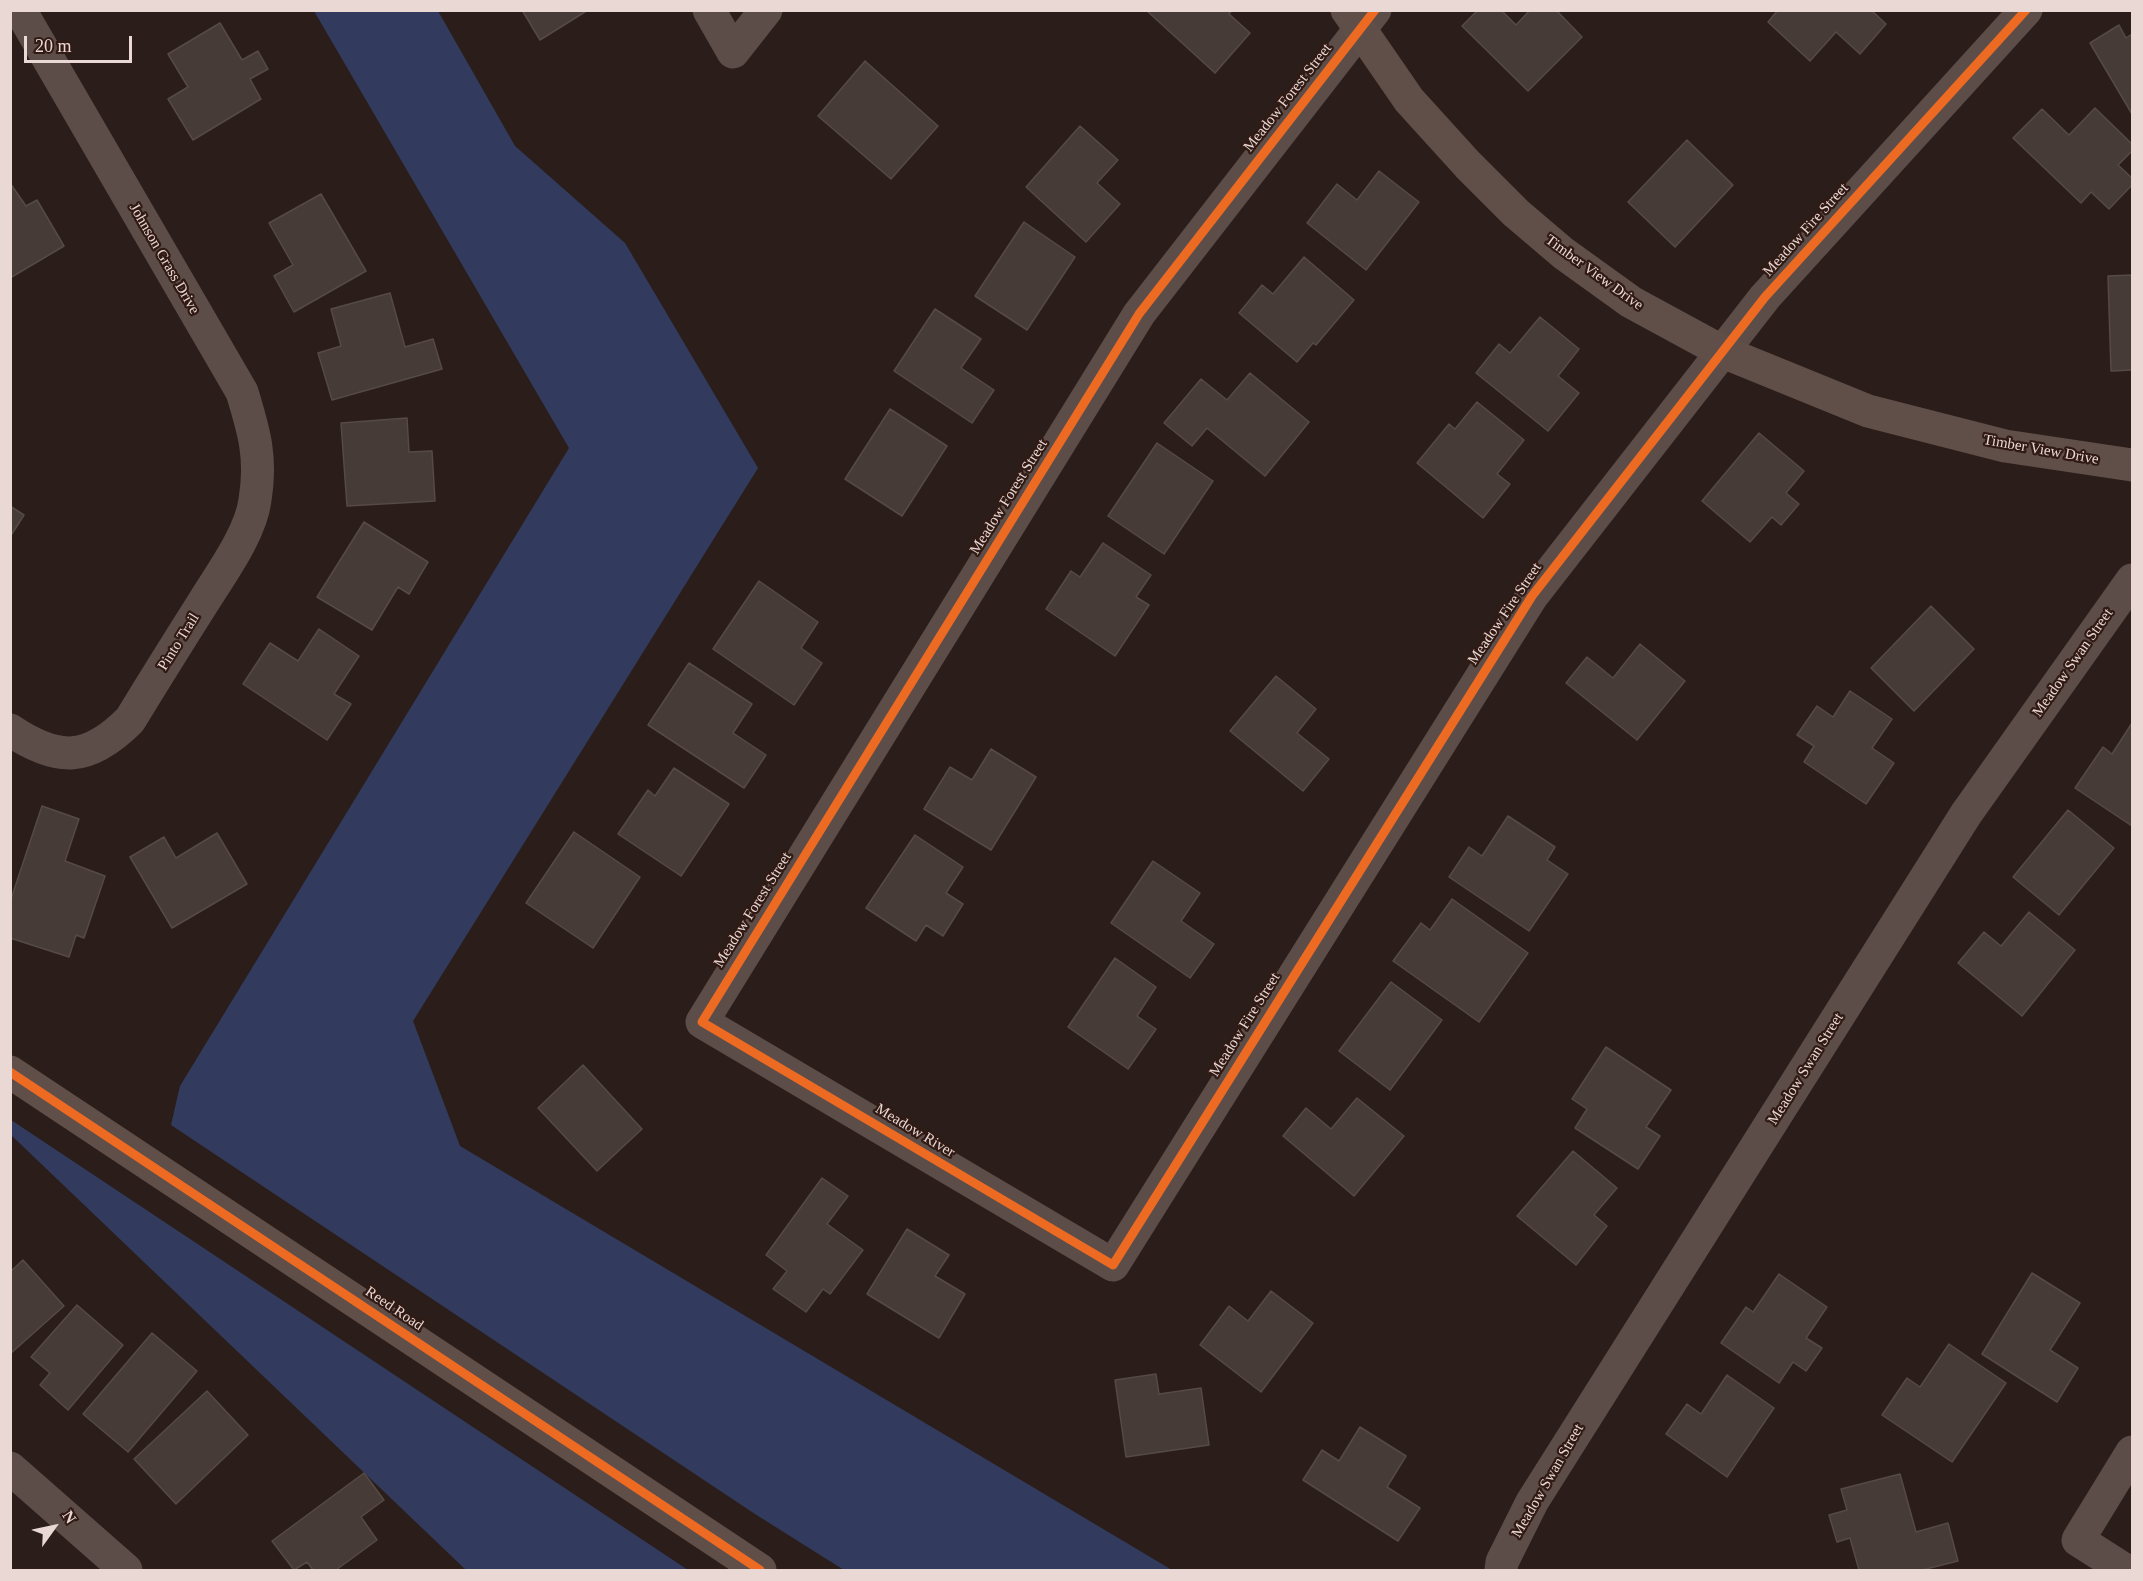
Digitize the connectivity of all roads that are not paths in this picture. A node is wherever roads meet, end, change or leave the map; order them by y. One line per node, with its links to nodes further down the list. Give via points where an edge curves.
1 (20, 10): 8 (street, Johnson Grass Drive, via 242,392 256,438 258,474)
2 (709, 10): 3 (street, via 733,52)
3 (766, 10)
4 (2026, 10): 6 (street, Meadow Fire Street, via 1765,297)
5 (1361, 16): 6 (street, Timber View Drive, via 1409,100 1516,213 1631,302); 11 (street, Meadow Forest Street, via 1139,314)
6 (1723, 352): 7 (street, Timber View Drive, via 1868,411 2005,446); 13 (street, Meadow Fire Street, via 1532,596)
7 (2133, 465)
8 (249, 522): 10 (street, Pinto Trail, via 130,720 115,735 94,749 75,753 54,752)
9 (2133, 580): 18 (street, Meadow Swan Street, via 1960,824 1532,1502)
10 (10, 730)
11 (702, 1022): 13 (street, Meadow River)
12 (10, 1072): 17 (street, Reed Road)
13 (1113, 1265)
14 (2133, 1452): 19 (street, via 2078,1540)
15 (10, 1468): 16 (street)
16 (126, 1570)
17 (760, 1570)
18 (1501, 1570)
19 (2125, 1570)

